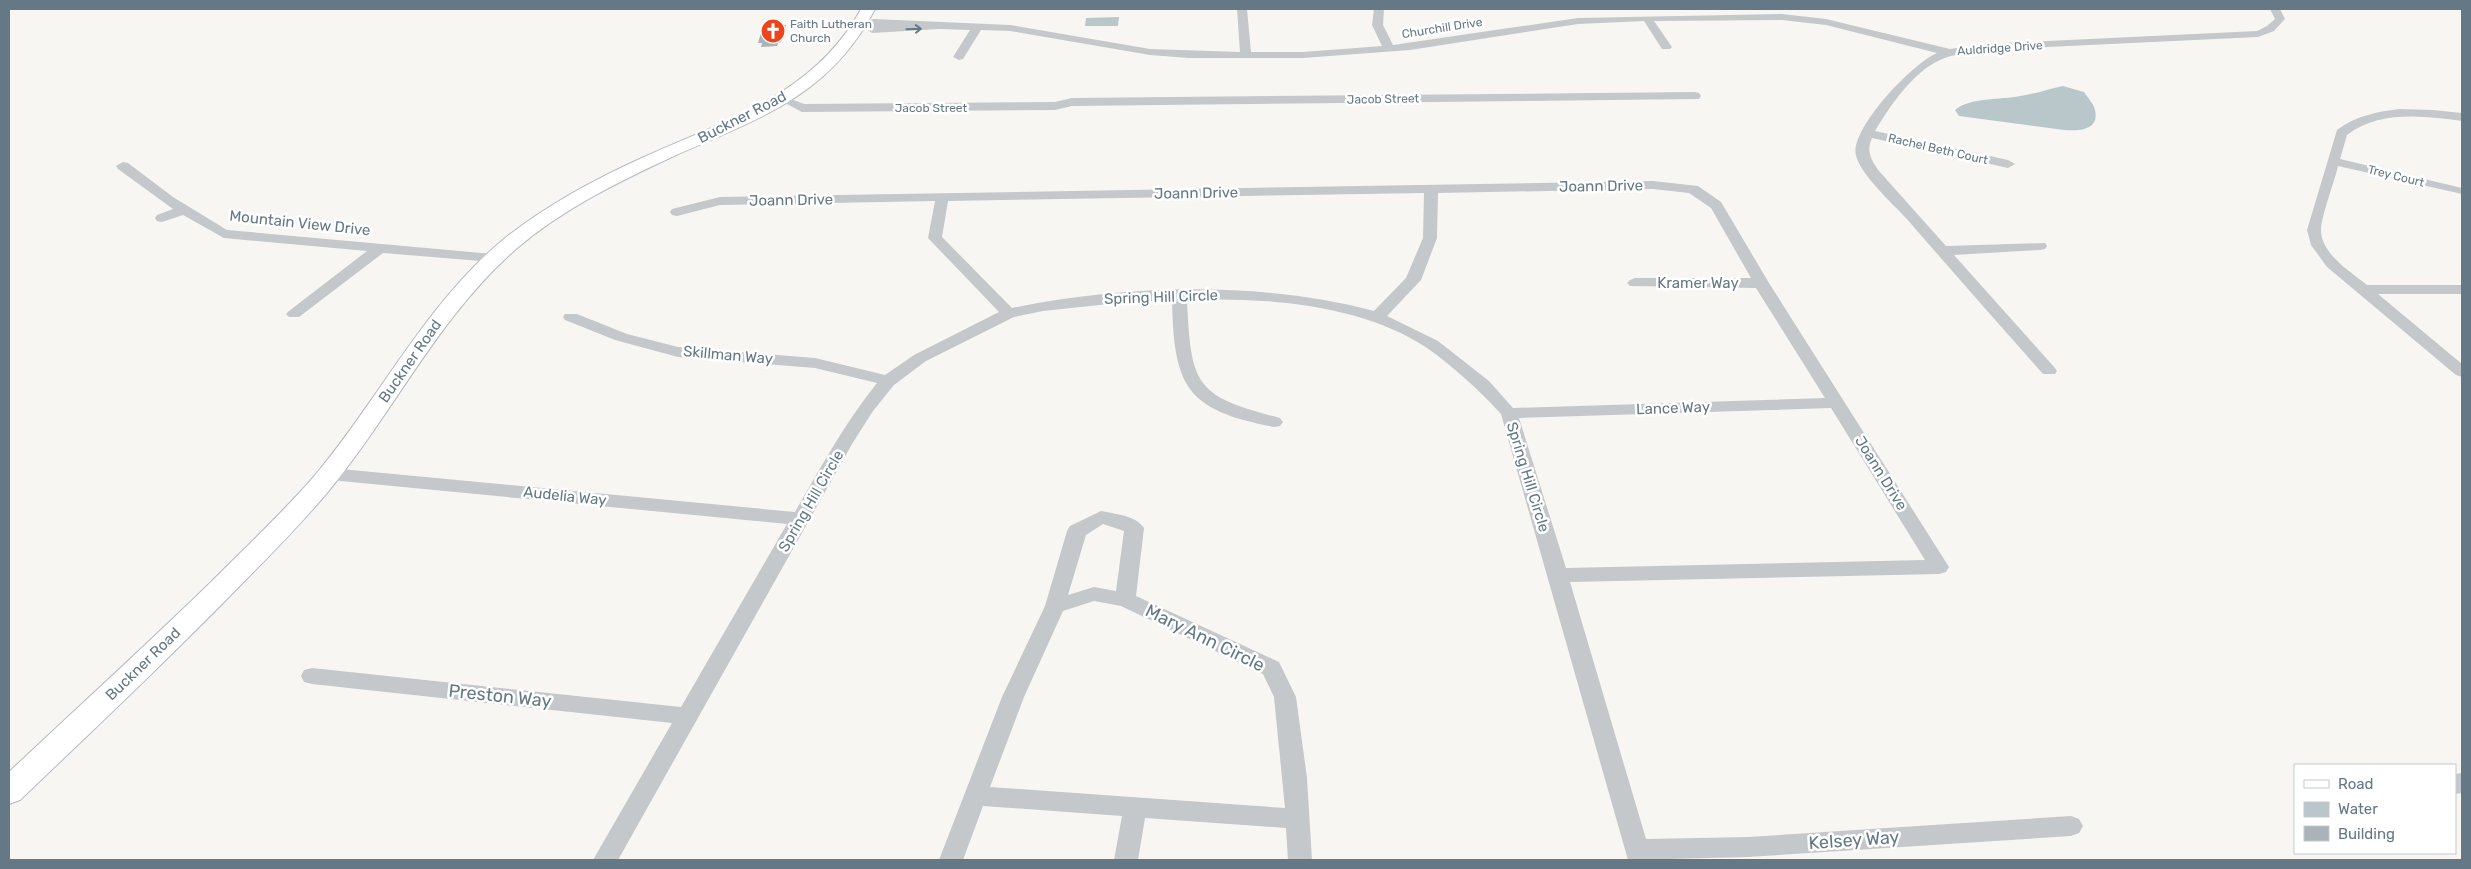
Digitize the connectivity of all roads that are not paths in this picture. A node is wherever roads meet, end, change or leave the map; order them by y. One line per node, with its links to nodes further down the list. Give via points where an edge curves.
1 (868, 9): 6 (street, Buckner Road)
2 (1242, 9): 11 (street)
3 (1379, 9): 9 (street, via 1376,24)
4 (2275, 9): 10 (street, Auldridge Drive, via 2280,19 2276,25 2258,34 1982,47)
5 (1647, 18): 8 (street); 9 (street, Churchill Drive, via 1550,24); 10 (street, Churchill Drive, via 1803,18)
6 (863, 25): 7 (street, Churchill Drive, via 872,30); 14 (street, Buckner Road, via 822,70)
7 (978, 26): 11 (street, Churchill Drive, via 1010,28 1150,52); 12 (street)
8 (1666, 47)
9 (1389, 49): 11 (street, Churchill Drive)
10 (1947, 52): 16 (street, Auldridge Drive, via 1915,72)
11 (1246, 55)
12 (959, 57)
13 (1695, 96): 14 (street, Jacob Street, via 1072,102 1055,106 940,108 802,108)
14 (783, 103): 29 (street, Buckner Road, via 583,194 536,223)
15 (2462, 116): 17 (street, via 2410,113 2349,124 2342,132)
16 (1867, 133): 18 (street, Rachel Beth Court); 28 (street, Auldridge Drive, via 1862,148 1864,160)
17 (2334, 161): 21 (street, Trey Court); 33 (street, via 2314,230 2318,245 2332,264)
18 (2008, 164)
19 (123, 166): 23 (street, Mountain View Drive)
20 (1432, 189): 22 (street, Joann Drive); 31 (street, Joann Drive, via 1653,185 1693,189 1716,205); 38 (street, via 1430,238 1413,280)
21 (2459, 191)
22 (942, 198): 24 (street, Joann Drive, via 720,201); 35 (street, via 935,238)
23 (184, 210): 25 (street); 27 (street, Mountain View Drive, via 224,234)
24 (677, 212)
25 (162, 218)
26 (2040, 246): 28 (street)
27 (380, 248): 29 (street, Mountain View Drive); 36 (street)
28 (1942, 251): 39 (street, Auldridge Drive)
29 (493, 258): 45 (street, Buckner Road, via 446,310)
30 (1635, 283): 31 (street, Kramer Way)
31 (1761, 283): 42 (street, Joann Drive)
32 (2462, 289): 33 (street)
33 (2363, 290): 40 (street)
34 (1179, 296): 35 (street, Spring Hill Circle, via 1099,299); 38 (street, Spring Hill Circle, via 1247,294 1332,305); 44 (street, via 1183,358 1195,384 1229,412)
35 (1009, 313): 41 (street, Spring Hill Circle, via 927,354)
36 (294, 314)
37 (571, 317): 41 (street, Skillman Way, via 621,337 678,352 815,363)
38 (1377, 317): 43 (street, Spring Hill Circle, via 1432,344 1483,385)
39 (2049, 371)
40 (2462, 372)
41 (888, 381): 46 (street, Spring Hill Circle, via 866,408)
42 (1837, 403): 43 (street, Lance Way); 47 (street, Joann Drive, via 1939,566)
43 (1509, 413): 47 (street, Spring Hill Circle)
44 (1274, 422)
45 (330, 474): 46 (street, Audelia Way); 52 (street, Buckner Road, via 166,643)
46 (800, 518): 51 (street, Spring Hill Circle)
47 (1558, 575): 57 (street, Spring Hill Circle)
48 (1125, 600): 49 (street, Mary Ann Circle, via 1094,594); 49 (street, via 1134,528 1101,518 1077,531); 55 (street, Mary Ann Circle, via 1271,668 1285,697)
49 (1055, 606): 53 (street, via 1012,697)
50 (312, 676): 51 (street, Preston Way)
51 (688, 716): 58 (street, Spring Hill Circle)
52 (9, 791)
53 (975, 796): 54 (street); 59 (street)
54 (1135, 808): 55 (street); 60 (street)
55 (1298, 820): 61 (street, Mary Ann Circle)
56 (2071, 826): 57 (street, Kelsey Way)
57 (1638, 855)
58 (605, 860)
59 (951, 860)
60 (1126, 860)
61 (1300, 860)

